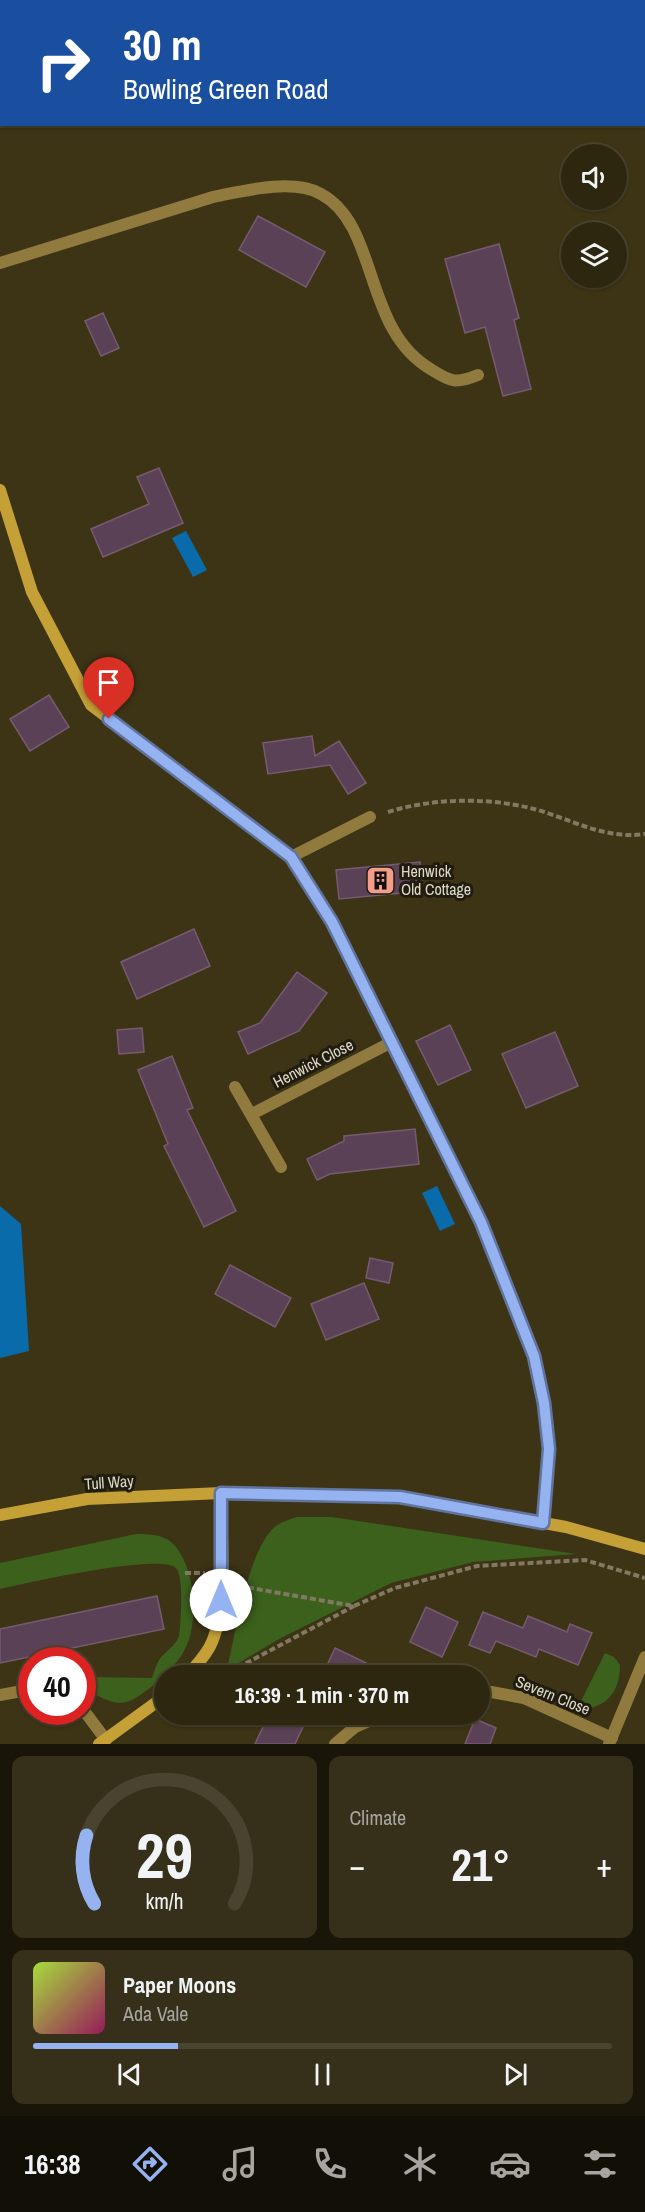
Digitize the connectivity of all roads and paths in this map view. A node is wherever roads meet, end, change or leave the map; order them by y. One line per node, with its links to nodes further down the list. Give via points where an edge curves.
1 (0, 263): 2 (street, via 213,197 246,190 304,187 336,205 348,220 390,326 408,353 451,381)
2 (477, 375)
3 (0, 489): 6 (street, via 32,592 91,705)
4 (370, 817): 5 (path, via 404,807 473,800 533,809 596,832); 6 (street)
5 (645, 834)
6 (291, 857): 7 (street, via 332,922)
7 (390, 1043): 9 (street, Henwick Close); 13 (street, via 481,1222 534,1356 549,1449)
8 (235, 1087): 9 (street)
9 (252, 1114): 10 (street)
10 (281, 1167)
11 (221, 1493): 12 (street, Tull Way, via 87,1499); 13 (street, Tull Way, via 400,1497); 15 (street)
12 (0, 1515)
13 (543, 1523): 14 (street, Tull Way)
14 (645, 1549)
15 (221, 1574): 17 (path, via 239,1586); 19 (street, via 218,1622 212,1643)
16 (645, 1578): 17 (path, via 585,1560 477,1566 395,1588)
17 (354, 1605): 20 (path)
18 (645, 1657): 27 (street)
19 (197, 1665)
20 (242, 1665)
21 (18, 1692): 23 (street)
22 (490, 1692): 27 (street, Severn Close, via 524,1698)
23 (0, 1695)
24 (154, 1704): 28 (street)
25 (92, 1725): 28 (street)
26 (360, 1725): 29 (street)
27 (610, 1741)
28 (102, 1742)
29 (335, 1744)

